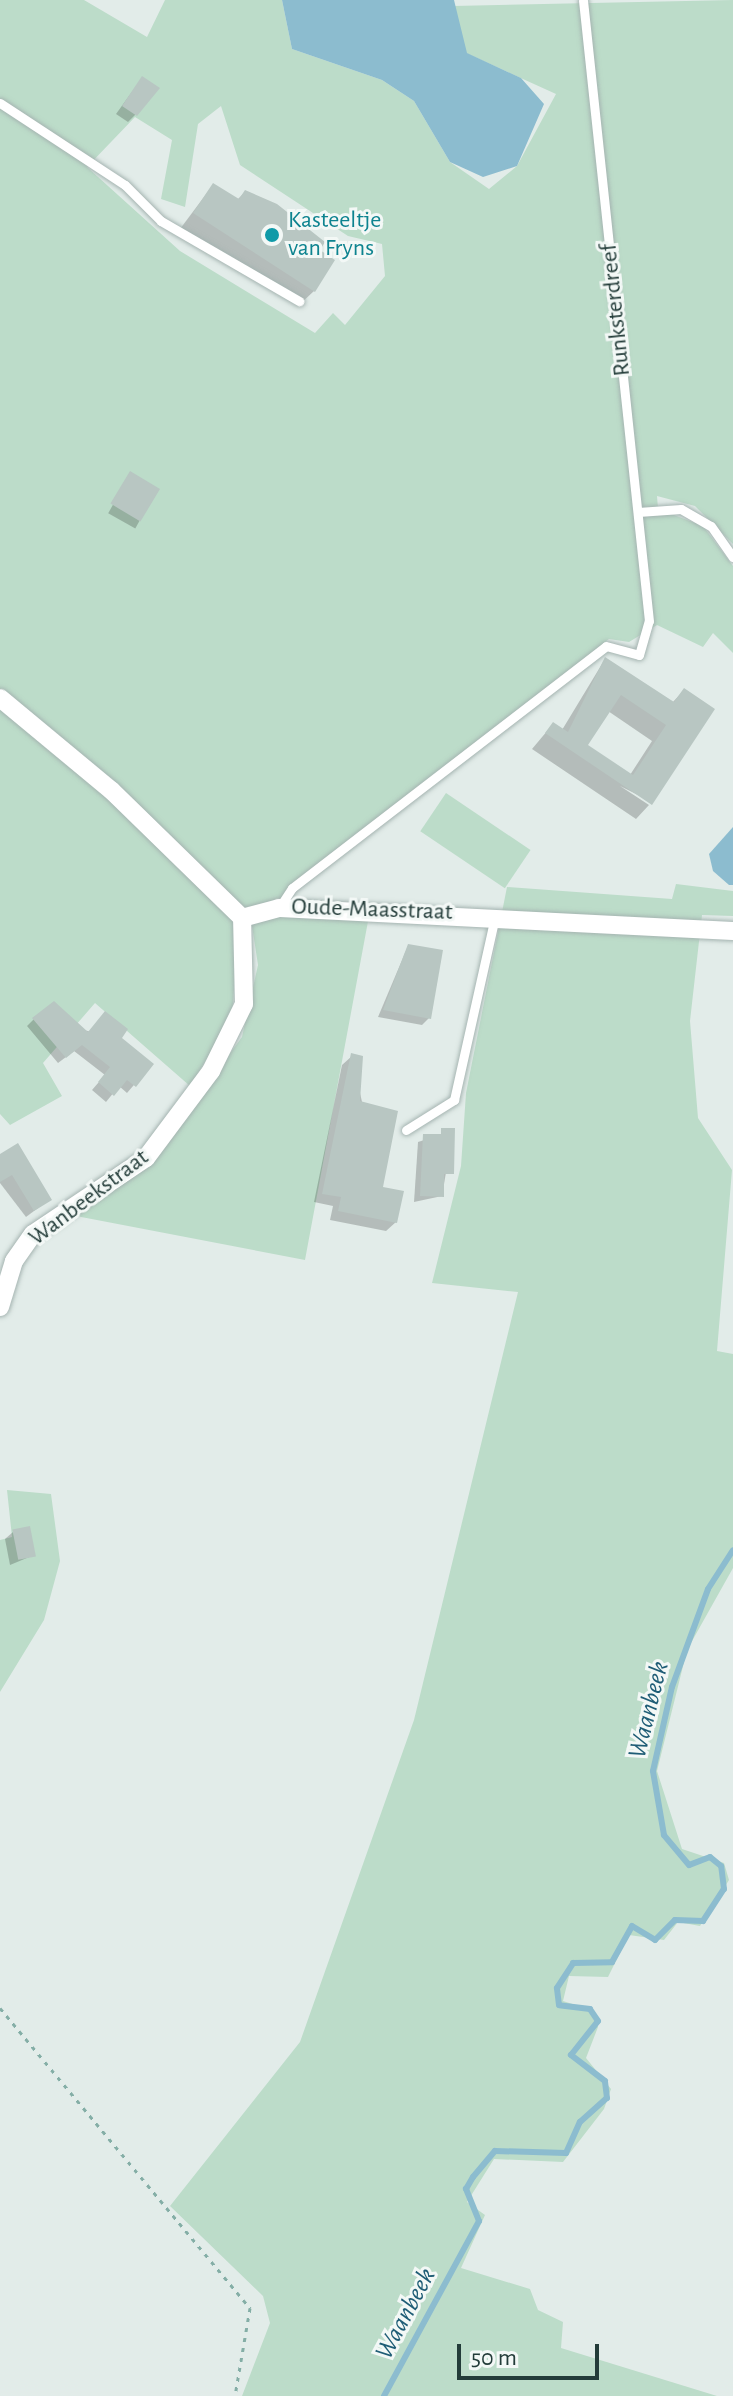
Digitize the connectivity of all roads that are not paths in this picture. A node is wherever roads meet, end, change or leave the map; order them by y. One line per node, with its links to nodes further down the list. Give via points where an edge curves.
1 (583, 0): 4 (lane, Runksterdreef)
2 (0, 103): 3 (lane, via 125,185 161,221)
3 (299, 301)
4 (638, 512): 5 (lane, via 681,509 711,526); 7 (lane, Runksterdreef, via 649,621 639,655 606,646 292,888)
5 (733, 557)
6 (0, 698): 9 (street, via 111,790)
7 (279, 908): 8 (street, Oude-Maasstraat); 9 (street, Oude-Maasstraat)
8 (495, 914): 10 (street, Oude-Maasstraat); 11 (lane, via 454,1100)
9 (242, 918): 12 (street, Wanbeekstraat, via 244,1004 211,1071 146,1158 33,1234 14,1261)
10 (733, 931)
11 (406, 1130)
12 (0, 1307)

